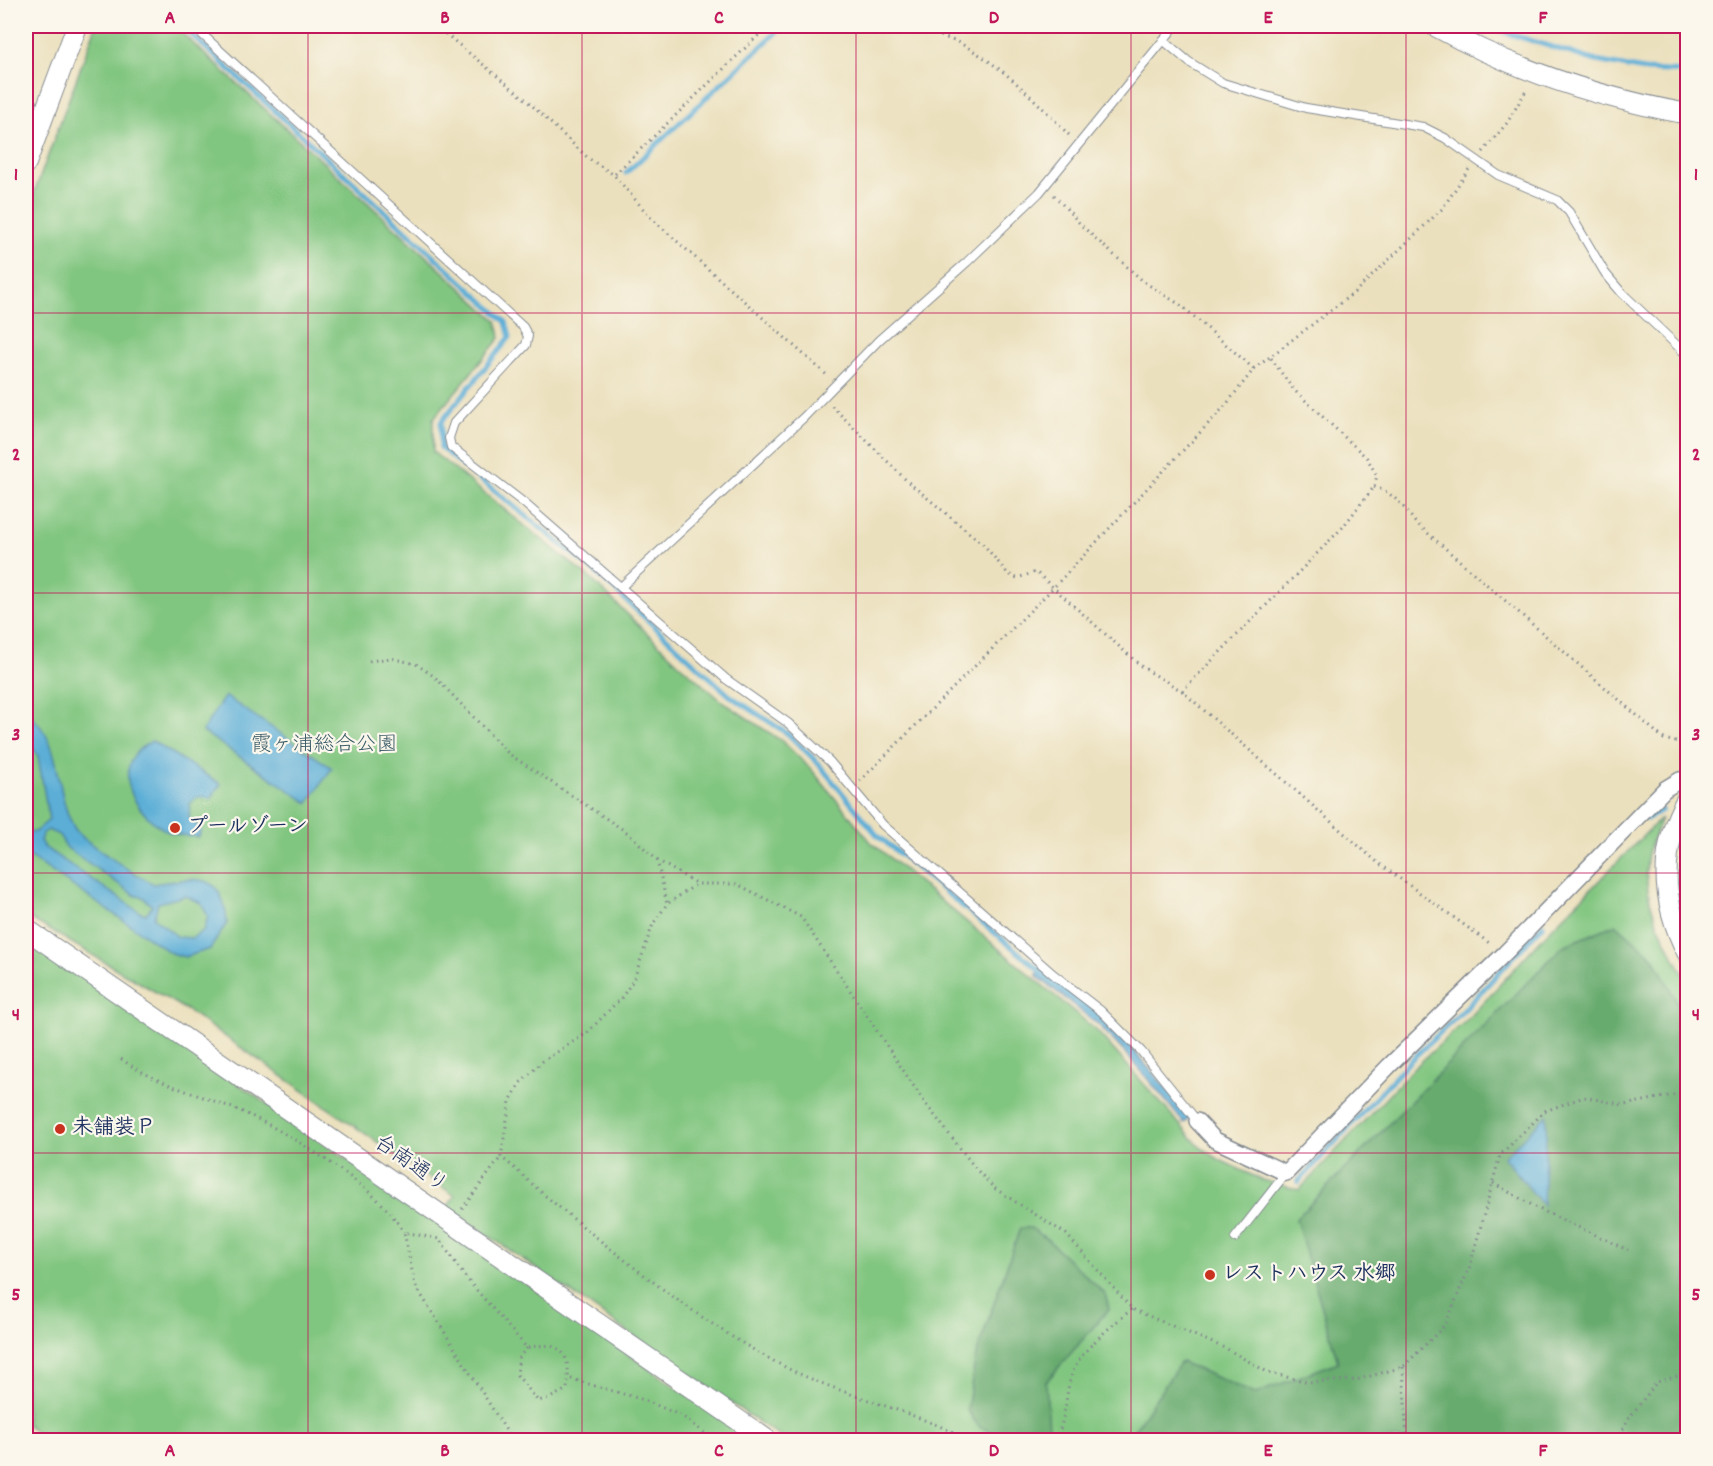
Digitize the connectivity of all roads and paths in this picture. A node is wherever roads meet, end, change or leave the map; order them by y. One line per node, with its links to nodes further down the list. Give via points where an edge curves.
1 (77, 26): 13 (street)
2 (193, 26): 22 (lane, via 523,327 528,336 526,345 454,423 449,438 451,447 524,503)
3 (436, 26): 14 (path, via 524,98 588,158)
4 (768, 26): 14 (path)
5 (919, 26): 11 (path, via 934,36 964,45 996,67)
6 (1175, 26): 8 (lane)
7 (1435, 26): 9 (street)
8 (1163, 40): 11 (lane); 12 (lane, via 1223,83 1306,108 1423,127)
9 (1535, 71): 10 (street, via 1585,89); 12 (path, via 1507,123)
10 (1688, 114)
11 (1078, 144): 15 (lane)
12 (1476, 160): 16 (lane, via 1498,175 1557,200 1569,212 1605,273); 17 (path, via 1442,209 1356,291)
13 (26, 162)
14 (614, 175): 19 (path, via 659,225)
15 (1045, 184): 18 (path, via 1083,227 1144,282 1182,306); 19 (lane)
16 (1688, 356)
17 (1271, 358): 18 (path); 21 (path, via 1293,389 1367,458 1377,476)
18 (1254, 369): 23 (path, via 1225,406)
19 (836, 382): 20 (lane)
20 (822, 397): 22 (lane); 23 (path, via 907,481 984,546 1008,574 1017,578 1036,572)
21 (1374, 487): 25 (path, via 1296,578); 26 (path, via 1398,500 1415,522 1664,739 1676,742)
22 (621, 587): 28 (lane, via 726,679 788,723 830,762)
23 (1053, 588): 25 (path, via 1142,667); 28 (path)
24 (369, 661): 30 (path, via 391,658 416,664 435,677 509,754 628,832)
25 (1182, 690): 34 (path, via 1377,862)
26 (1688, 732)
27 (1688, 779): 34 (street, via 1665,789)
28 (852, 789): 38 (lane, via 883,825 1053,974 1101,1011 1142,1051)
29 (1688, 797): 35 (street, via 1677,814 1665,859 1669,907)
30 (657, 860): 31 (path); 32 (path)
31 (697, 884): 32 (path); 46 (path, via 737,884 801,917 925,1103 976,1169 994,1188 1066,1234)
32 (667, 904): 39 (path, via 652,924 634,979 622,997 587,1033 543,1061 520,1083 510,1101)
33 (26, 929): 53 (street, 台南通り)
34 (1504, 954): 40 (street)
35 (1688, 954)
36 (121, 1059): 43 (path, via 153,1080 267,1124 381,1202)
37 (1688, 1092): 41 (path, via 1624,1105 1584,1097 1545,1111 1500,1155)
38 (1197, 1121): 40 (street, via 1215,1140)
39 (501, 1157): 42 (path); 54 (path, via 639,1271 743,1342 787,1368)
40 (1286, 1173): 44 (lane)
41 (1493, 1183): 45 (path); 48 (path, via 1470,1266 1445,1326)
42 (460, 1210)
43 (404, 1232): 47 (path, via 439,1239 466,1278); 52 (path, via 415,1285)
44 (1235, 1238)
45 (1628, 1250)
46 (1132, 1309): 48 (path, via 1227,1348 1269,1373 1308,1382 1356,1380); 55 (path, via 1101,1336 1074,1368 1063,1427)
47 (527, 1348): 50 (path, via 545,1343 561,1350 569,1362); 50 (path, via 519,1357 517,1375 538,1401 567,1389)
48 (1403, 1367): 56 (path)
49 (1688, 1373): 57 (path, via 1657,1382)
50 (568, 1378): 51 (path, via 654,1404 682,1416)
51 (711, 1438)
52 (512, 1440)
53 (766, 1440)
54 (969, 1440)
55 (1055, 1440)
56 (1407, 1440)
57 (1617, 1440)

